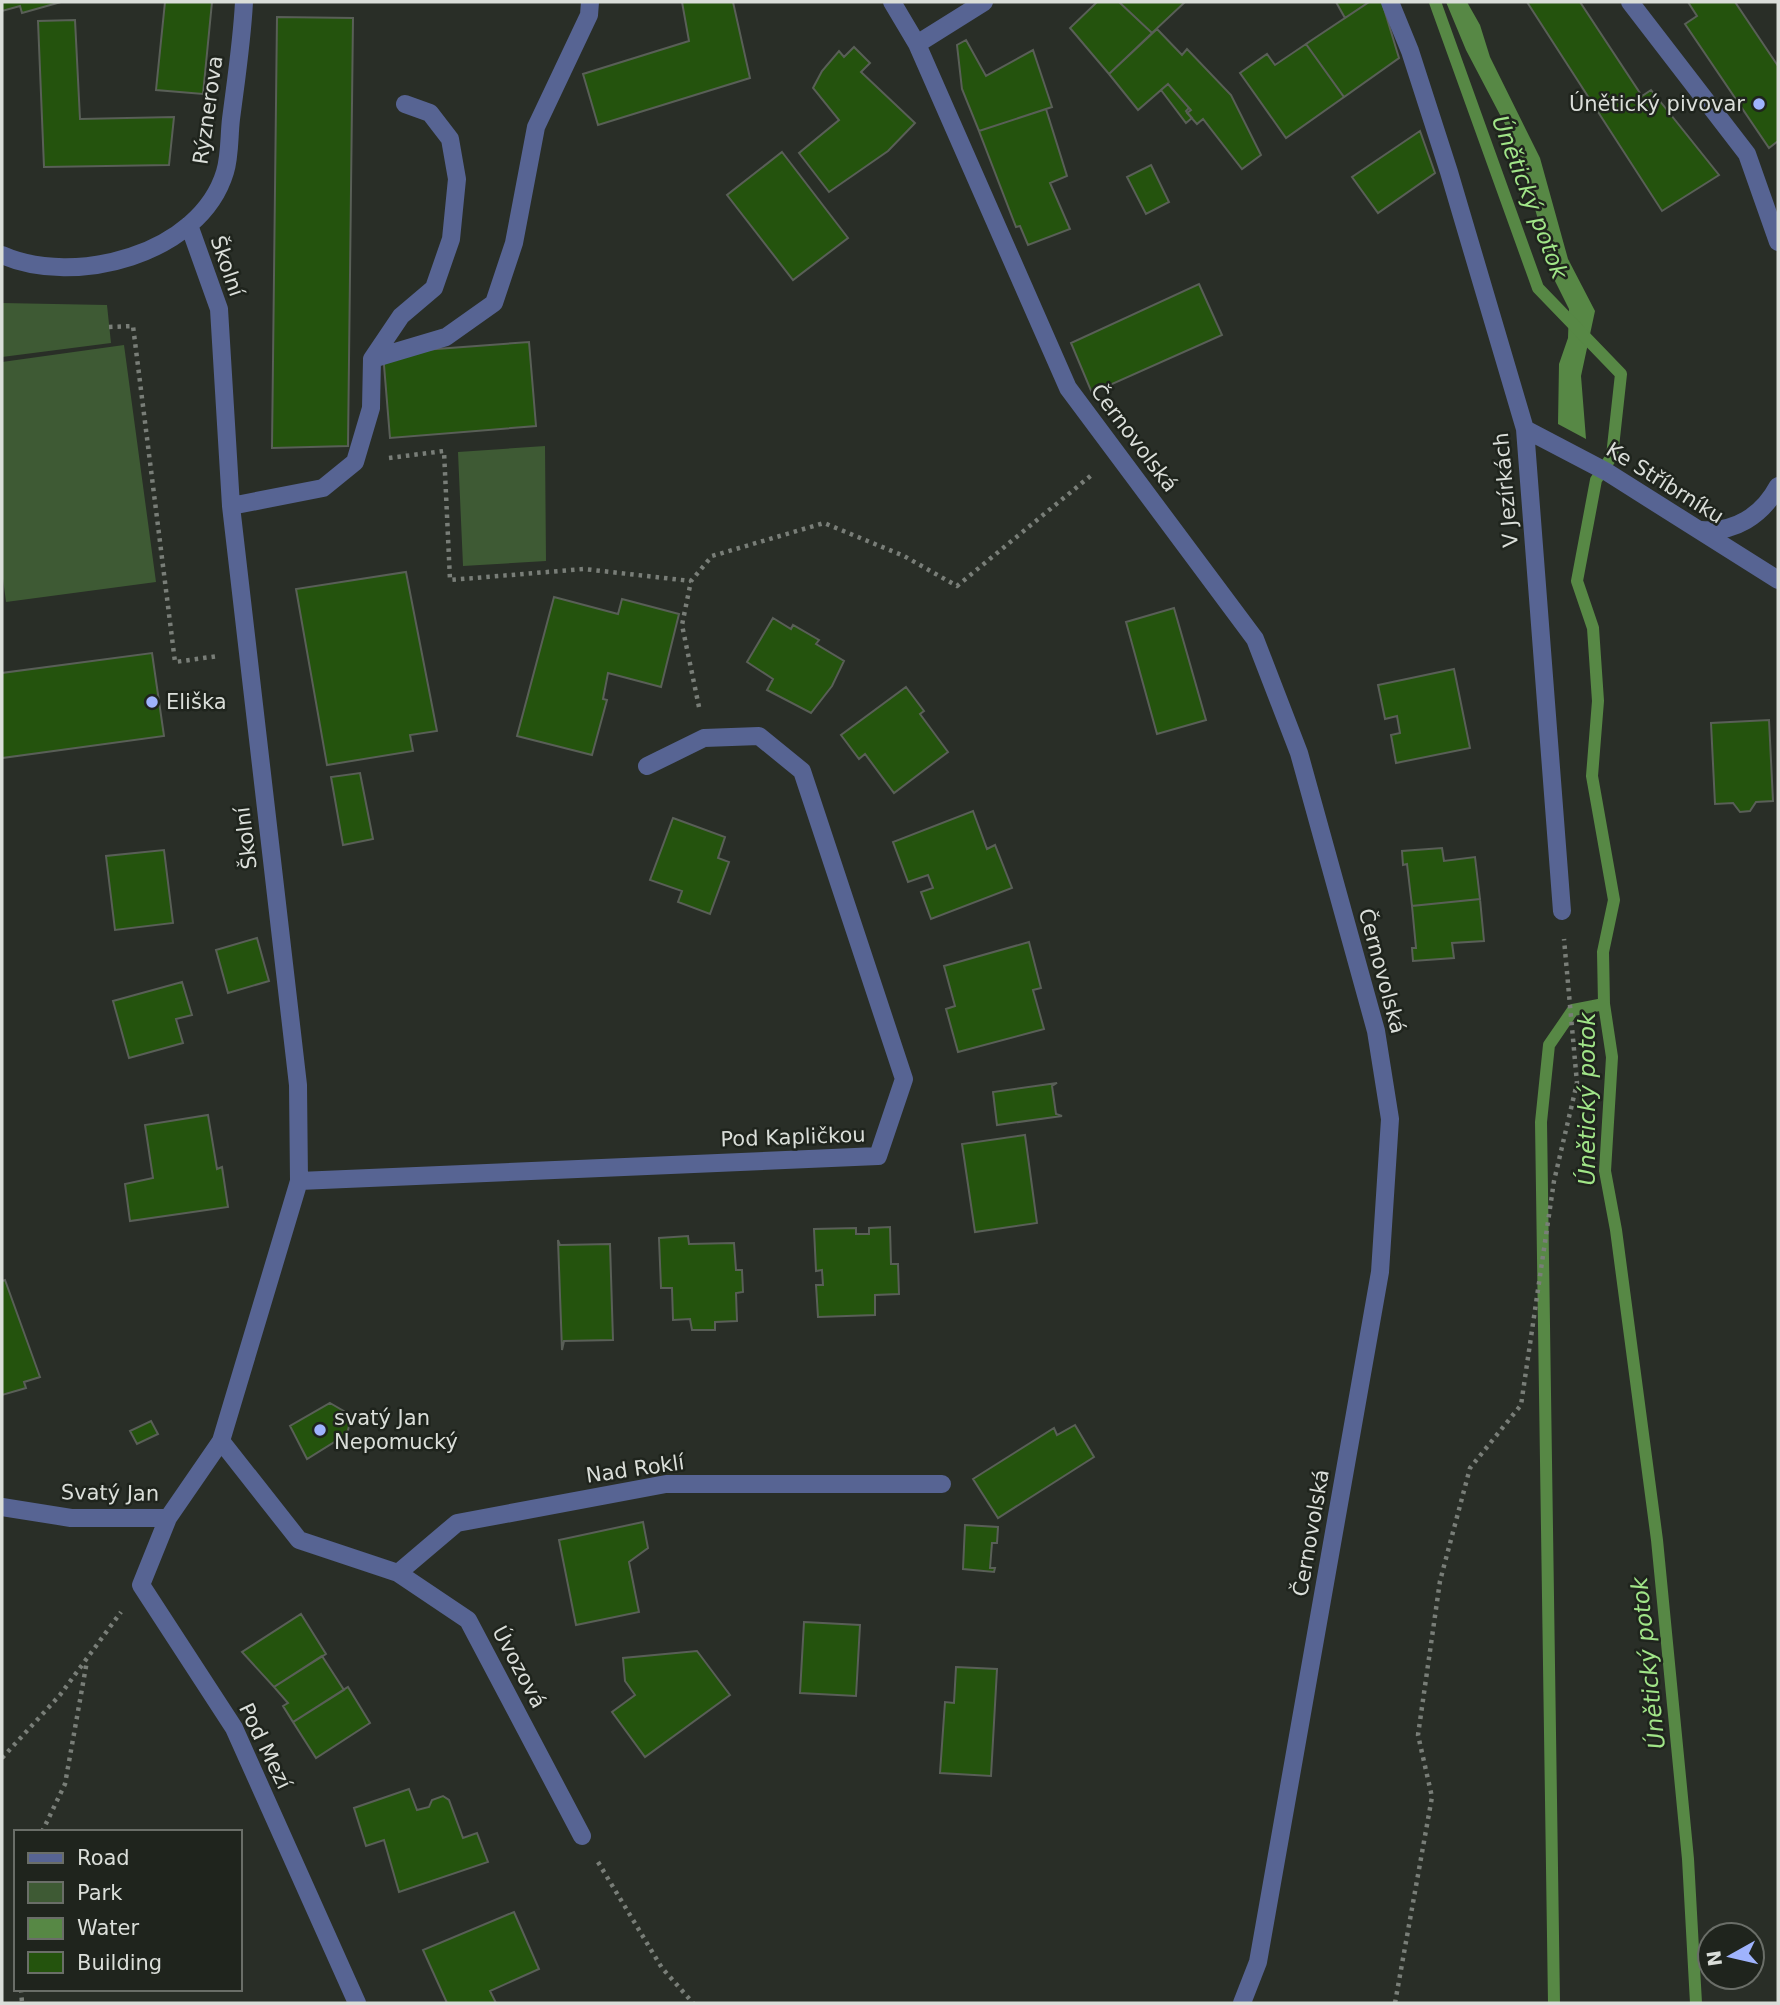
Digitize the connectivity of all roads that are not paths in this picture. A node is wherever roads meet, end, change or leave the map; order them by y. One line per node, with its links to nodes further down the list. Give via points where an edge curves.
1 (243, 2): 9 (street, Rýznerova, via 225,173)
2 (590, 2): 12 (street, via 589,15 536,127 514,243 494,303 446,337)
3 (892, 2): 7 (street)
4 (984, 2): 7 (street)
5 (1390, 2): 13 (street, V Jezírkách, via 1449,172)
6 (1630, 2): 10 (street, via 1747,154)
7 (917, 44): 28 (street, Černovolská, via 1068,388 1255,639 1298,753 1377,1031 1390,1119 1380,1272 1258,1962)
8 (405, 104): 12 (street, via 430,113 450,139 457,179 451,239 435,288 401,316)
9 (189, 225): 11 (street, Rýznerova, via 149,251 107,265 52,265); 15 (street, Školní, via 219,309)
10 (1778, 242)
11 (2, 255)
12 (372, 359): 15 (street, via 370,408 355,462 323,488)
13 (1525, 429): 16 (street, Ke Stříbrníku, via 1607,472); 19 (street, V Jezírkách)
14 (1778, 486): 16 (street, via 1769,503 1740,525 1720,532)
15 (231, 506): 20 (street, Školní, via 298,1085)
16 (1697, 530): 17 (street, Ke Stříbrníku)
17 (1778, 580)
18 (648, 766): 20 (street, Pod Kapličkou, via 704,738 759,736 802,771 904,1079 878,1156)
19 (1562, 911)
20 (299, 1181): 21 (street, Školní)
21 (220, 1441): 24 (street, Svatý Jan); 25 (street, Úvozová, via 299,1540)
22 (942, 1484): 25 (street, Nad Roklí, via 666,1484 457,1523)
23 (2, 1507): 24 (street, Svatý Jan, via 71,1518)
24 (168, 1518): 27 (street, Pod Mezí, via 141,1585 234,1728)
25 (398, 1573): 26 (street, Úvozová, via 468,1620)
26 (582, 1836)
27 (357, 2003)
28 (1242, 2003)

